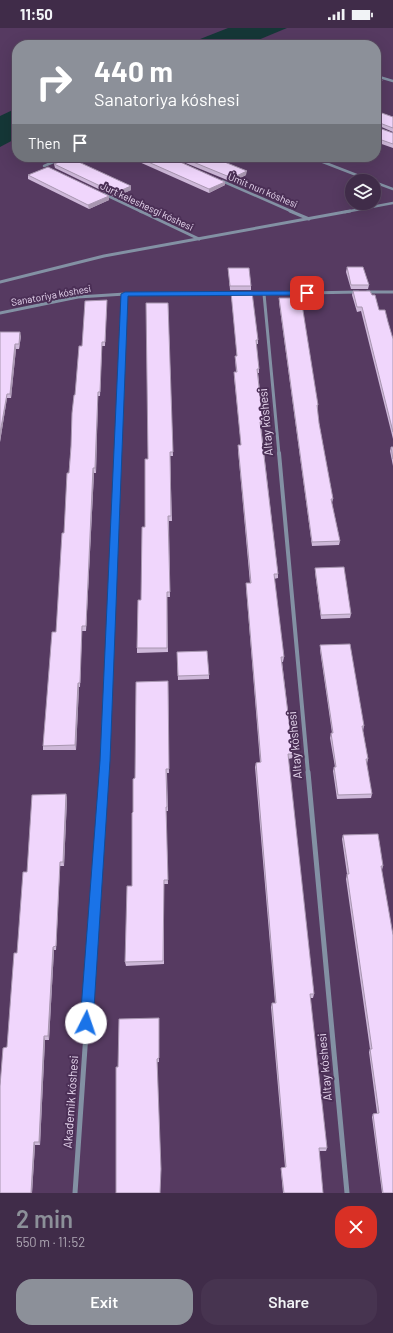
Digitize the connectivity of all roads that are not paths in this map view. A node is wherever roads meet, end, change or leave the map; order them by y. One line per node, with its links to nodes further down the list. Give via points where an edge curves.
1 (381, 77): 2 (street)
2 (393, 81)
3 (53, 162): 5 (street, via 44,166)
4 (323, 162): 6 (street)
5 (51, 169)
6 (355, 174)
7 (220, 180): 12 (street, Úmit nurı kóshesi)
8 (381, 184): 9 (street)
9 (393, 189)
10 (98, 192): 13 (street, Jurt keleshesgi kóshesi)
11 (393, 203): 12 (street)
12 (310, 219): 13 (street)
13 (199, 240): 14 (street, via 104,256)
14 (0, 282)
15 (393, 292): 17 (street, Sanatoriya kóshesi)
16 (125, 294): 17 (street, Sanatoriya kóshesi); 18 (street, Sanatoriya kóshesi, via 78,297); 19 (street, Akademik kóshesi, via 105,761)
17 (264, 294): 20 (street, Altay kóshesi)
18 (0, 313)
19 (75, 1193)
20 (347, 1193)

